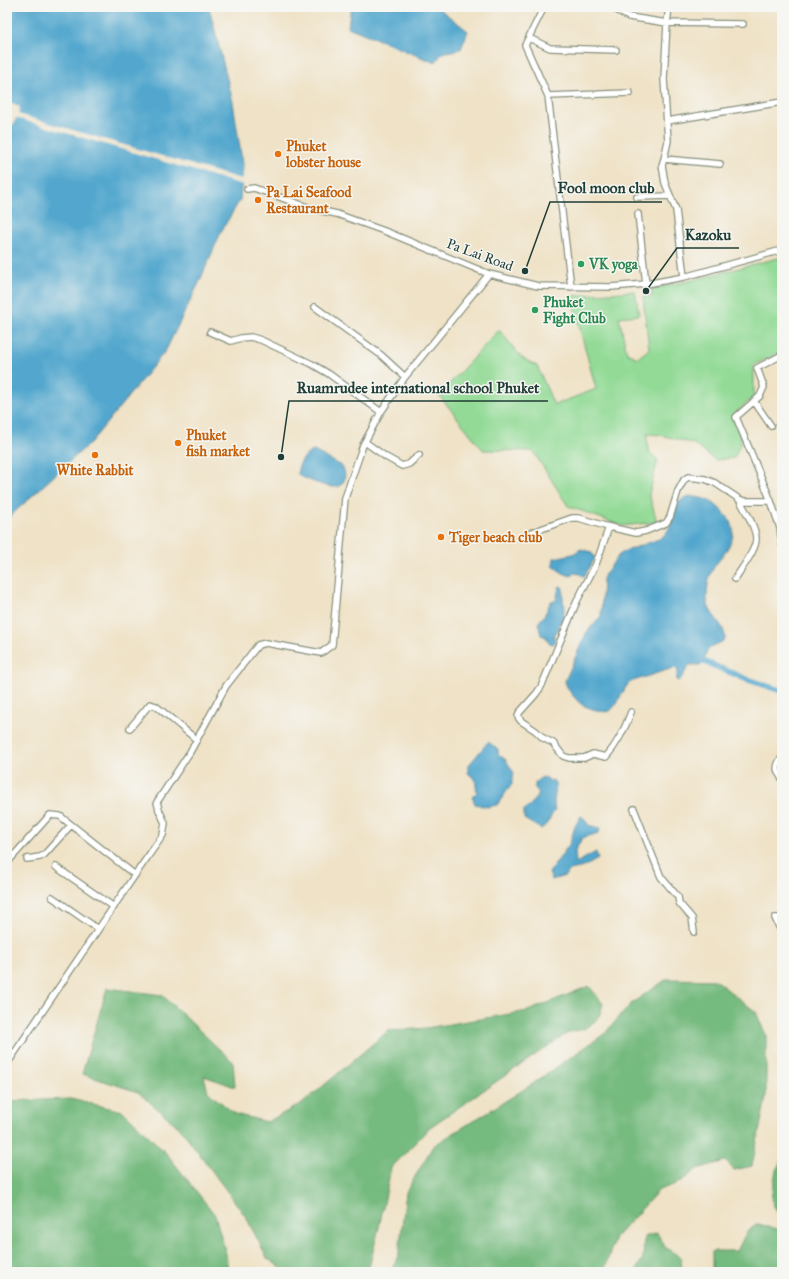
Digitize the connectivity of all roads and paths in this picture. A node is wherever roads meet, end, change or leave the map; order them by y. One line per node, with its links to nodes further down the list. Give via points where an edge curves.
1 (544, 7): 6 (street)
2 (611, 7): 4 (street, via 629,17)
3 (669, 7): 4 (street)
4 (667, 23): 5 (street); 11 (street, via 664,79)
5 (743, 24)
6 (529, 38): 7 (street, via 550,48); 9 (street, via 525,45)
7 (616, 50)
8 (630, 93): 9 (street)
9 (548, 96): 22 (street)
10 (782, 102): 11 (street)
11 (667, 121): 12 (street, via 668,141)
12 (664, 160): 13 (street); 15 (street, via 662,165 665,183)
13 (720, 164)
14 (247, 189): 19 (street, Pa Lai Road, via 254,188 313,209 337,214)
15 (670, 196): 16 (street); 20 (street, via 676,210)
16 (638, 197)
17 (638, 214): 21 (street)
18 (782, 250): 20 (street, Pa Lai Road)
19 (489, 274): 22 (street, Pa Lai Road, via 538,286); 26 (street)
20 (684, 277): 21 (street, Pa Lai Road)
21 (646, 284): 22 (street, Pa Lai Road, via 611,288)
22 (571, 287)
23 (315, 307): 26 (street, via 381,355)
24 (210, 332): 28 (street, via 231,341 251,337 261,340 329,374)
25 (782, 355): 27 (street, via 757,368 764,387)
26 (406, 377): 28 (street)
27 (754, 401): 29 (street); 33 (street, via 736,417)
28 (381, 412): 30 (street)
29 (771, 426)
30 (365, 442): 31 (street, via 402,466); 40 (street, via 346,498 332,646 321,653 266,643 258,645 226,686)
31 (419, 455)
32 (740, 499): 33 (street); 34 (street, via 715,483 688,477 678,490 670,517 664,524 636,533); 37 (street, via 756,539)
33 (771, 501): 36 (street, via 780,528)
34 (609, 527): 35 (street, via 572,518); 38 (street, via 596,564 577,601 541,687 518,717 553,743 563,756 584,758 593,754 606,757 624,730)
35 (527, 534)
36 (782, 544)
37 (735, 579)
38 (631, 712)
39 (130, 728): 40 (street, via 152,704)
40 (197, 740): 48 (street, via 157,802 165,823 164,835)
41 (782, 761): 42 (street, via 780,760 776,766)
42 (782, 779)
43 (634, 809): 53 (street, via 661,877 692,918)
44 (71, 825): 45 (street, via 44,855); 46 (street, via 60,816 50,815); 48 (street)
45 (27, 859)
46 (7, 863)
47 (56, 867): 50 (street)
48 (135, 875): 50 (street)
49 (52, 897): 52 (street)
50 (114, 907): 52 (street)
51 (782, 918): 54 (street, via 775,918)
52 (98, 929): 55 (street)
53 (694, 932)
54 (782, 933)
55 (7, 1064)

